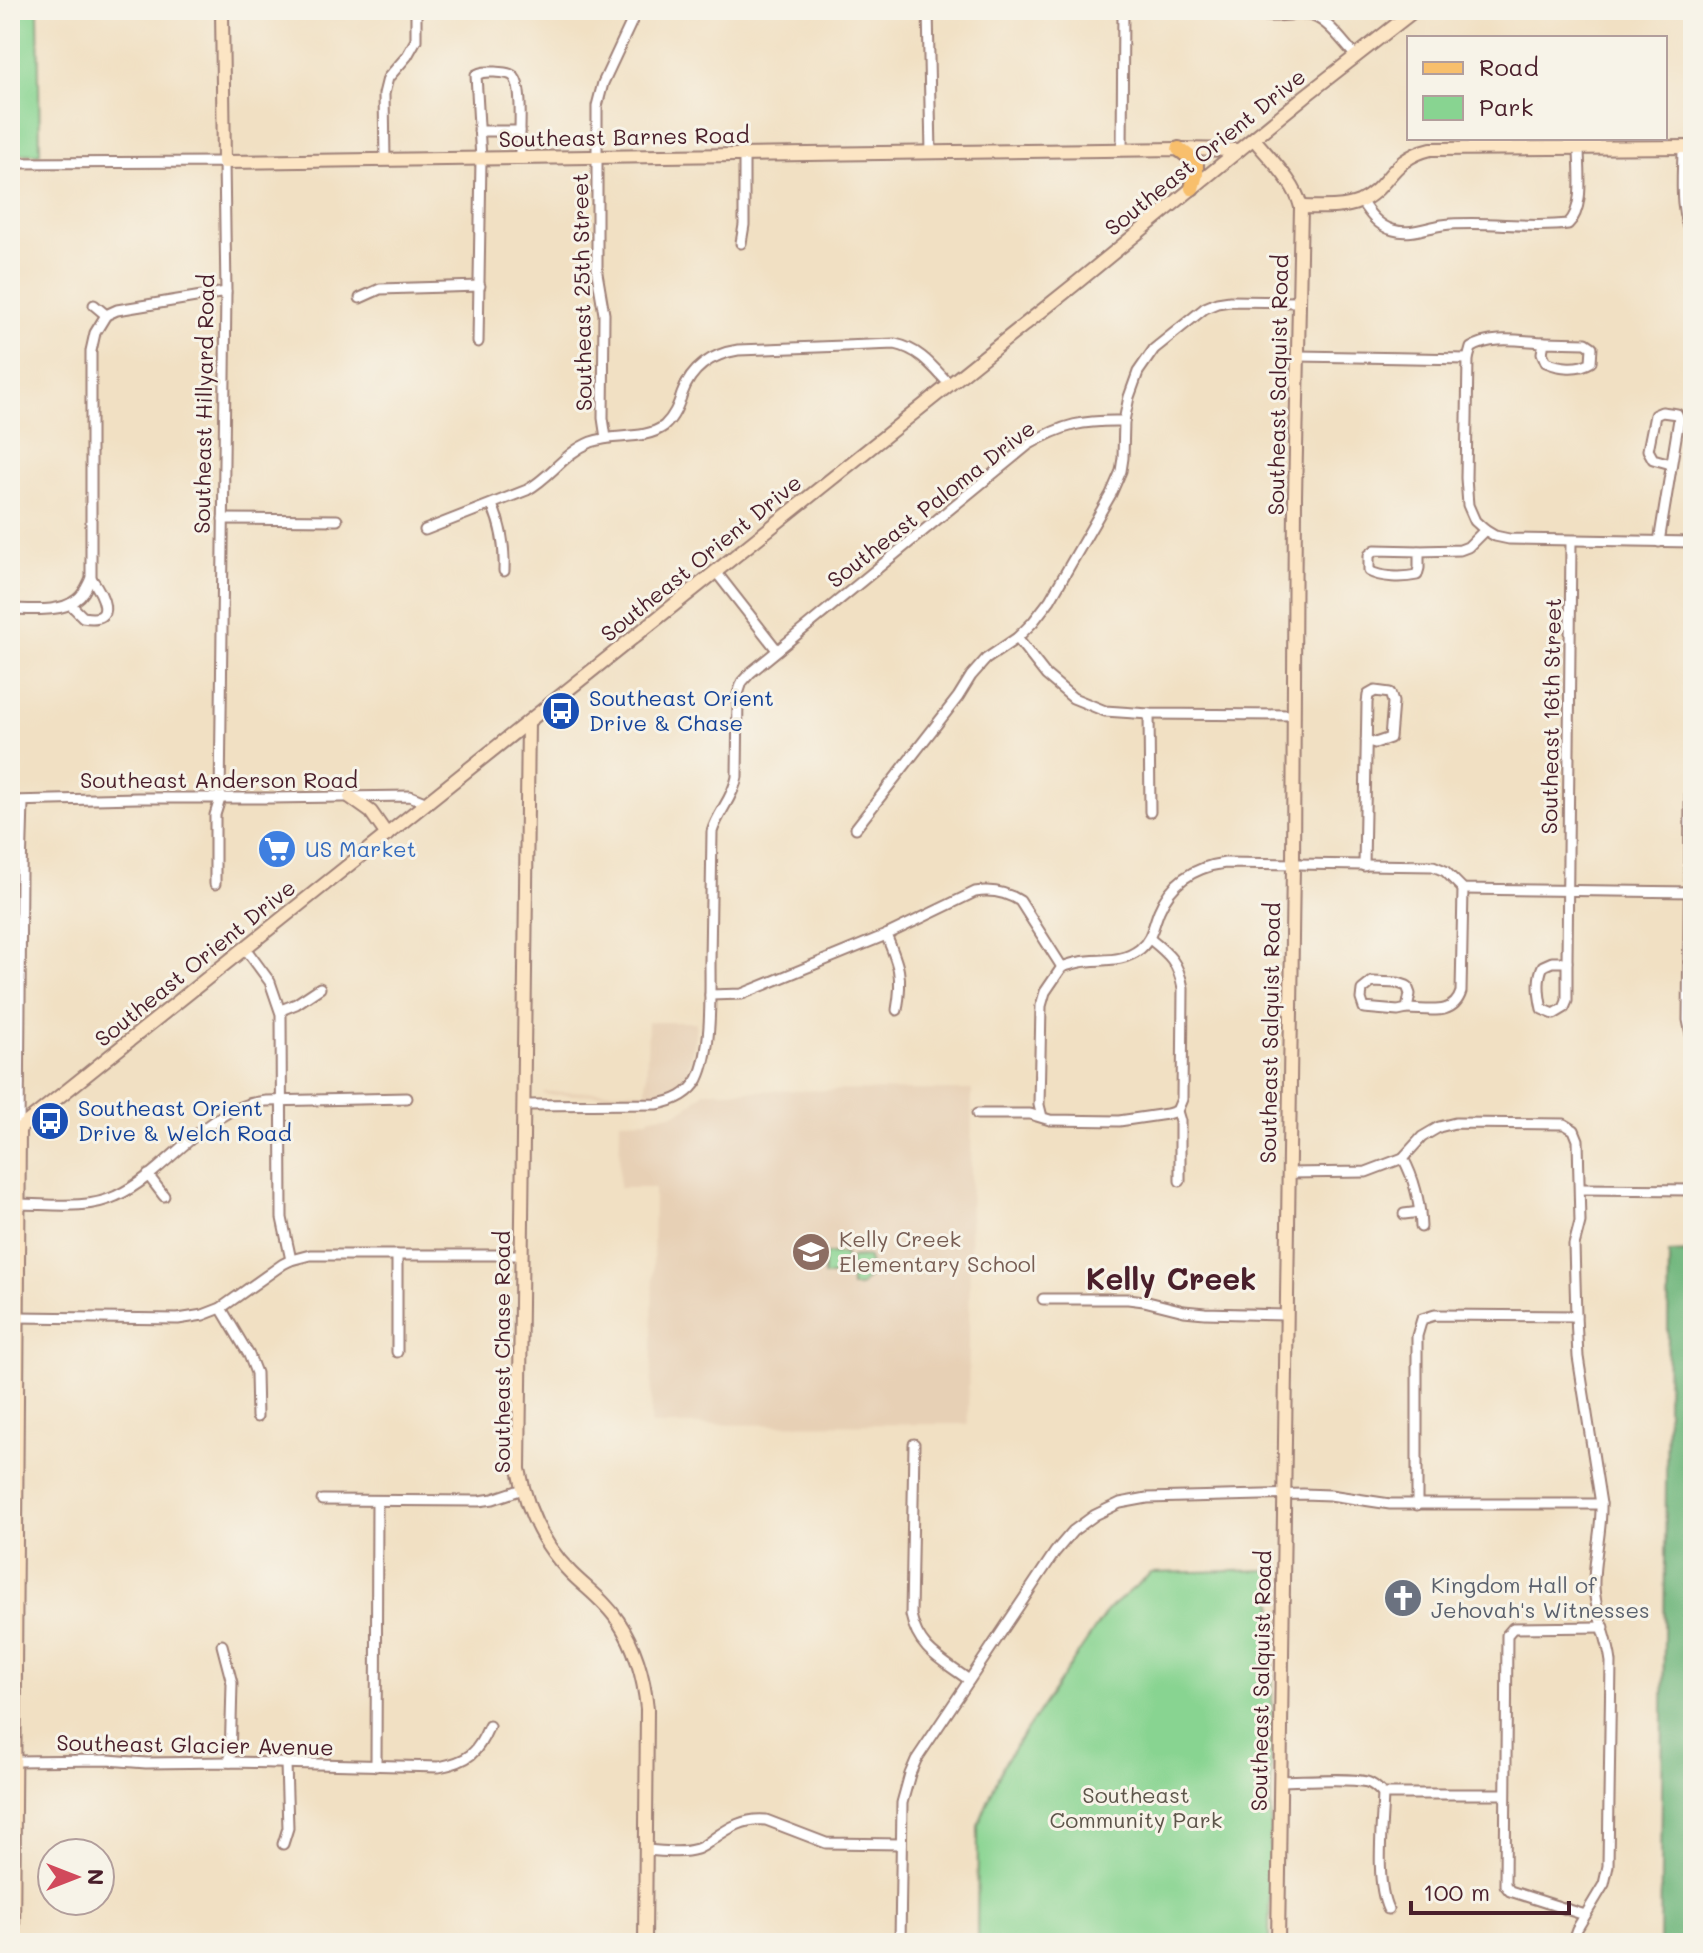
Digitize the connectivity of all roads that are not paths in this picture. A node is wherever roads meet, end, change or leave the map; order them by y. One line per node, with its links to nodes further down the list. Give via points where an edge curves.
1 (222, 10): 24 (street, Southeast Hillyard Road)
2 (416, 10): 23 (street, via 416,40 388,78 384,94)
3 (637, 10): 20 (street, Southeast 25th Street, via 599,94)
4 (928, 10): 18 (street)
5 (1123, 10): 16 (street)
6 (1248, 10): 8 (street, via 1261,16)
7 (1415, 10): 9 (street, Southeast Orient Drive)
8 (1315, 13): 9 (street)
9 (1356, 56): 12 (street, Southeast Orient Drive)
10 (479, 131): 11 (street); 11 (street, via 476,75 485,71 514,76); 22 (street)
11 (520, 131): 21 (street)
12 (1254, 139): 17 (street, Southeast Orient Drive); 28 (street)
13 (1688, 147): 14 (street); 29 (street, via 1684,215)
14 (1579, 148): 27 (street, via 1421,152 1404,160); 27 (street, via 1578,206 1568,224 1445,225 1407,232 1384,227)
15 (1179, 149): 16 (street, Southeast Barnes Road); 17 (street, Southeast Barnes Road); 26 (main road, via 1196,162)
16 (1122, 150): 18 (street, Southeast Barnes Road)
17 (1239, 150): 26 (street, Southeast Orient Drive)
18 (931, 153): 19 (street, Southeast Barnes Road)
19 (744, 155): 20 (street, Southeast Barnes Road); 30 (street)
20 (597, 157): 21 (street, Southeast Barnes Road); 43 (street, Southeast 25th Street)
21 (520, 158): 22 (street, Southeast Barnes Road)
22 (481, 159): 23 (street, Southeast Barnes Road); 31 (street)
23 (385, 160): 24 (street, Southeast Barnes Road)
24 (224, 162): 25 (street, Southeast Barnes Road); 32 (street, Southeast Hillyard Road)
25 (10, 163)
26 (1192, 188): 41 (street, Southeast Orient Drive)
27 (1361, 201): 28 (street)
28 (1301, 207): 34 (street, Southeast Salquist Road)
29 (1693, 236)
30 (741, 243)
31 (480, 286): 33 (street, via 380,289); 37 (street)
32 (226, 292): 36 (street); 46 (street, Southeast Hillyard Road)
33 (360, 298)
34 (1298, 302): 39 (street, Southeast Salquist Road); 42 (street, via 1230,301 1205,308 1154,349 1138,372)
35 (94, 305): 36 (street)
36 (106, 315): 56 (street, via 91,351)
37 (478, 342)
38 (1544, 342): 38 (street, via 1586,343 1592,347 1591,362 1583,367 1546,362); 40 (street, via 1480,342)
39 (1298, 356): 40 (street); 63 (street, Southeast Salquist Road)
40 (1468, 359): 49 (street, via 1468,505)
41 (949, 384): 43 (street, via 919,352 895,344 738,350 714,356 695,371 666,424 644,435); 55 (street, Southeast Orient Drive)
42 (1124, 421): 59 (street, via 1121,471 1111,494 1050,600); 60 (street, Southeast Paloma Drive, via 1074,423 1028,445)
43 (606, 438): 45 (street, via 570,453 537,485)
44 (1671, 464): 44 (street, via 1653,459 1648,450 1655,415 1662,412 1679,419); 51 (street)
45 (492, 505): 48 (street); 54 (street, via 502,530)
46 (223, 519): 47 (street); 67 (street, Southeast Hillyard Road)
47 (337, 520)
48 (425, 530)
49 (1485, 530): 50 (street, via 1509,539); 53 (street, via 1460,550)
50 (1571, 541): 51 (street); 78 (street, Southeast 16th Street)
51 (1659, 542): 52 (street)
52 (1693, 542)
53 (1419, 551): 53 (street, via 1375,550 1369,555 1369,571 1417,575)
54 (504, 571)
55 (716, 572): 60 (street); 64 (street, Southeast Orient Drive)
56 (91, 578): 57 (street); 57 (street, via 105,599 102,614 83,617)
57 (70, 604): 58 (street)
58 (10, 609)
59 (1017, 638): 62 (street, via 1046,675 1073,698 1105,711); 72 (street, via 971,676)
60 (777, 650): 86 (street, Southeast Paloma Drive, via 742,682 738,694 735,789 716,816 712,832)
61 (1693, 687): 79 (street)
62 (1149, 714): 63 (street); 71 (street)
63 (1294, 715): 74 (street, Southeast Salquist Road)
64 (528, 722): 70 (street, Southeast Orient Drive); 94 (street, Southeast Chase Road)
65 (1366, 740): 65 (street, via 1390,738 1390,693 1368,695); 75 (street)
66 (350, 797): 67 (street, Southeast Anderson Road); 70 (street, Southeast Anderson Road, via 410,796); 73 (street, via 371,812)
67 (220, 799): 69 (street, Southeast Anderson Road); 76 (street, Southeast Hillyard Road, via 215,815)
68 (10, 801): 69 (street, Southeast Anderson Road)
69 (23, 802): 90 (street)
70 (427, 803): 73 (street, Southeast Orient Drive)
71 (1150, 812)
72 (856, 828)
73 (387, 835): 82 (street, Southeast Orient Drive)
74 (1293, 865): 75 (street); 81 (street, via 1225,863 1188,875 1166,897); 100 (street, Southeast Salquist Road)
75 (1364, 866): 77 (street, via 1433,866)
76 (215, 884)
77 (1463, 889): 78 (street); 87 (street, via 1458,1002 1451,1008)
78 (1567, 891): 79 (street); 83 (street, Southeast 16th Street)
79 (1691, 892): 91 (street, via 1688,1020)
80 (886, 935): 84 (street, via 975,892 998,892 1020,901); 86 (street, via 742,994); 89 (street, via 900,973)
81 (1150, 939): 84 (street, via 1119,960); 95 (street, via 1171,956 1183,988 1182,1099)
82 (245, 948): 88 (street, via 270,982); 98 (street, Southeast Orient Drive)
83 (1567, 962): 83 (street, Southeast 16th Street, via 1552,962 1540,972 1542,1009 1554,1014 1567,1001)
84 (1062, 967): 97 (street, via 1041,1006)
85 (320, 988): 88 (street)
86 (710, 995): 94 (street, via 702,1066 681,1097 657,1104)
87 (1407, 1009): 87 (street, via 1364,1008 1362,990 1372,982 1407,986)
88 (281, 1010): 93 (street)
89 (897, 1010)
90 (15, 1018): 98 (street)
91 (1693, 1044)
92 (407, 1098): 93 (street)
93 (282, 1101): 101 (street, via 232,1110); 112 (street, via 282,1218)
94 (523, 1105): 111 (street, Southeast Chase Road)
95 (1177, 1111): 97 (street, via 1119,1121); 102 (street)
96 (977, 1114): 97 (street)
97 (1042, 1117)
98 (14, 1133): 106 (street)
99 (1403, 1158): 100 (street, via 1366,1172); 103 (street, via 1422,1137 1455,1123 1564,1124 1578,1140); 107 (street)
100 (1288, 1173): 116 (street, Southeast Salquist Road)
101 (148, 1175): 105 (street); 106 (street, via 104,1201)
102 (1180, 1181)
103 (1580, 1189): 104 (street); 117 (street, via 1574,1245)
104 (1693, 1190)
105 (164, 1196)
106 (18, 1204): 115 (street)
107 (1420, 1212): 108 (street); 109 (street)
108 (1404, 1214)
109 (1421, 1227)
110 (397, 1255): 111 (street); 112 (street, via 310,1255); 118 (street)
111 (521, 1255): 121 (street, Southeast Chase Road)
112 (291, 1260): 114 (street)
113 (1043, 1299): 116 (street, via 1128,1299 1195,1312)
114 (221, 1308): 115 (street, via 178,1319); 119 (street, via 256,1373)
115 (15, 1310): 130 (street)
116 (1286, 1315): 122 (street, Southeast Salquist Road)
117 (1576, 1316): 125 (street); 126 (street, via 1422,1319 1417,1336)
118 (397, 1352)
119 (257, 1417)
120 (914, 1444): 129 (street, via 911,1615 927,1649)
121 (523, 1489): 124 (street, via 479,1501); 141 (street, Southeast Chase Road, via 545,1540 612,1612 638,1661 647,1709)
122 (1284, 1494): 126 (street); 129 (street, via 1147,1498 1095,1515 1055,1552); 136 (street, Southeast Salquist Road)
123 (322, 1500): 124 (street)
124 (377, 1501): 135 (street)
125 (1601, 1504): 126 (street); 127 (street, via 1594,1585)
126 (1417, 1505)
127 (1604, 1627): 138 (street, via 1513,1628 1507,1635); 143 (street, via 1611,1662 1608,1866 1604,1884)
128 (222, 1645): 133 (street, via 232,1683)
129 (969, 1680): 140 (street, via 916,1760 902,1803)
130 (12, 1708): 132 (street)
131 (489, 1726): 135 (street, Southeast Glacier Avenue, via 480,1746 451,1765)
132 (14, 1761): 133 (street, Southeast Glacier Avenue); 144 (street)
133 (230, 1762): 134 (street, Southeast Glacier Avenue)
134 (286, 1764): 135 (street, Southeast Glacier Avenue); 139 (street, via 288,1828)
135 (376, 1766)
136 (1280, 1781): 137 (street, via 1368,1782); 147 (street, Southeast Salquist Road)
137 (1383, 1794): 138 (street); 142 (street, via 1381,1882)
138 (1505, 1794): 143 (street, via 1507,1888)
139 (283, 1844)
140 (901, 1844): 141 (street, via 826,1843 755,1819 692,1850); 146 (street)
141 (646, 1850): 145 (street, Southeast Chase Road)
142 (1388, 1909)
143 (1585, 1915): 148 (street)
144 (13, 1943)
145 (645, 1943)
146 (900, 1943)
147 (1278, 1943)
148 (1572, 1943)

